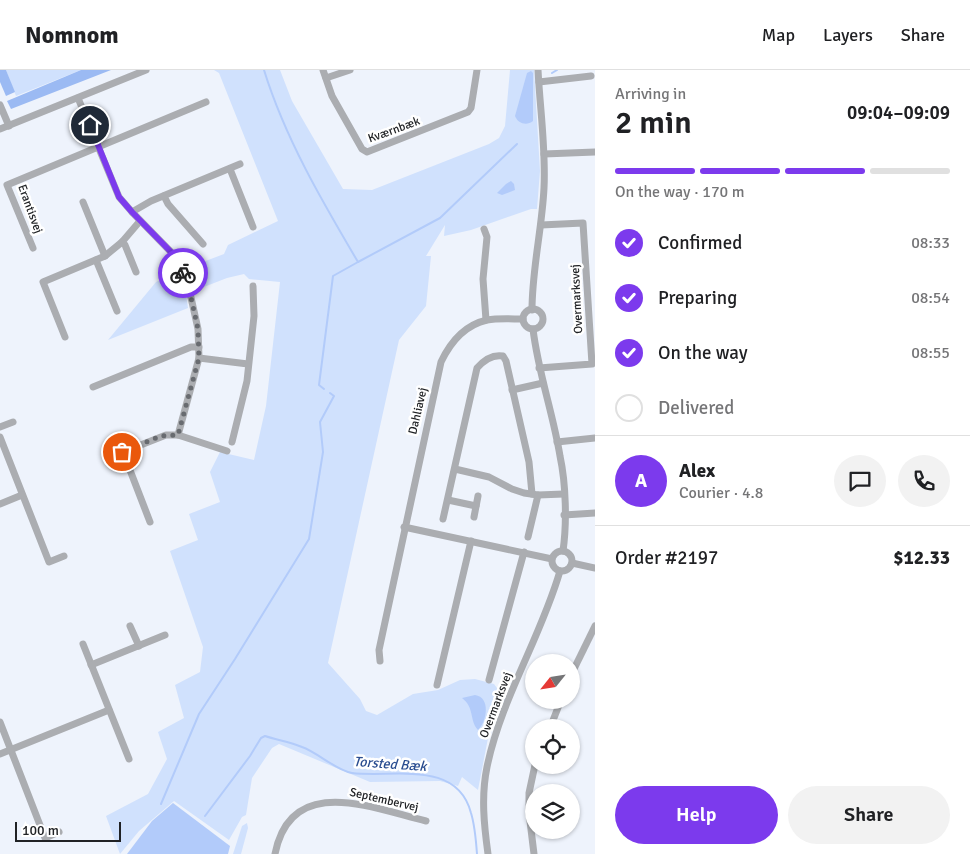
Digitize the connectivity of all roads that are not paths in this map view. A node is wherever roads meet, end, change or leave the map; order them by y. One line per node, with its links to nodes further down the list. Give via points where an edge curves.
1 (146, 70): 9 (street)
2 (323, 70): 7 (street, Kværnbæk)
3 (350, 70): 7 (street)
4 (477, 70): 7 (street, Kværnbæk, via 468,112 367,152 362,149 332,96)
5 (538, 70): 8 (street)
6 (591, 76): 8 (street)
7 (326, 78)
8 (539, 82): 16 (street)
9 (78, 98): 12 (street); 14 (street)
10 (206, 102): 14 (street, Erantisvej)
11 (0, 105): 12 (street)
12 (9, 126): 13 (street)
13 (0, 129)
14 (99, 147): 21 (street, via 119,197); 28 (street, Erantisvej, via 7,185)
15 (595, 152): 16 (street)
16 (544, 154): 23 (street)
17 (240, 164): 18 (street)
18 (230, 169): 19 (street); 24 (street)
19 (164, 196): 21 (street); 27 (street)
20 (83, 202): 29 (street)
21 (132, 212): 22 (street)
22 (140, 221): 26 (street); 39 (street, via 165,246 188,284)
23 (541, 226): 33 (street); 42 (street, Overmarksvej, via 584,223 592,364)
24 (253, 227)
25 (484, 230): 36 (street, via 487,237 483,280)
26 (122, 242): 29 (street); 31 (street)
27 (203, 244)
28 (33, 248)
29 (105, 256): 30 (street)
30 (96, 260): 34 (street); 38 (street, via 42,282)
31 (136, 272)
32 (253, 286): 41 (street, via 254,316)
33 (532, 310): 35 (street); 37 (street, via 538,312 542,320)
34 (117, 311)
35 (523, 319): 36 (street, Dahliavej); 37 (street, via 527,327)
36 (486, 320): 67 (street, Dahliavej, via 455,339 441,362)
37 (533, 329): 42 (street)
38 (65, 337)
39 (199, 347): 40 (street); 44 (street, via 191,347)
40 (199, 358): 41 (street); 48 (street)
41 (248, 364): 51 (street, via 244,398)
42 (539, 368): 43 (street)
43 (543, 383): 45 (street); 52 (street)
44 (93, 387)
45 (512, 390): 54 (street, via 503,356 492,356 477,368); 57 (street)
46 (14, 422): 47 (street)
47 (0, 427)
48 (178, 435): 53 (street); 66 (street, via 161,436 122,452)
49 (0, 438): 56 (street)
50 (595, 438): 52 (street)
51 (232, 442)
52 (558, 442): 55 (street)
53 (227, 451)
54 (455, 469): 57 (street, via 488,477 512,489); 59 (street)
55 (564, 494): 57 (street); 63 (street)
56 (22, 495): 60 (street); 72 (street, via 48,562)
57 (535, 495): 68 (street)
58 (478, 496): 61 (street)
59 (448, 500): 61 (street); 65 (street)
60 (0, 504)
61 (476, 506): 64 (street)
62 (595, 513): 63 (street)
63 (564, 515): 70 (street)
64 (474, 516)
65 (443, 519)
66 (150, 522)
67 (404, 527): 69 (street); 83 (street, Dahliavej, via 379,650)
68 (528, 537)
69 (471, 542): 71 (street); 86 (street)
70 (563, 551): 73 (street); 74 (street, via 570,555)
71 (524, 552): 73 (street); 85 (street)
72 (64, 556)
73 (552, 559): 76 (street)
74 (572, 563): 75 (street); 76 (street)
75 (595, 568)
76 (560, 571): 96 (street, Overmarksvej, via 486,768 483,799)
77 (130, 626): 81 (street)
78 (595, 626): 82 (street)
79 (165, 635): 81 (street)
80 (83, 644): 84 (street)
81 (138, 646): 84 (street)
82 (580, 657)
83 (380, 661)
84 (91, 665): 87 (street)
85 (489, 680)
86 (437, 685)
87 (109, 710): 89 (street); 91 (street)
88 (0, 722): 89 (street)
89 (11, 750): 90 (street); 94 (street, via 46,838)
90 (0, 754)
91 (129, 759)
92 (533, 774): 97 (street, via 529,793)
93 (426, 821): 95 (street, Septembervej, via 347,802 320,803 293,816 280,835)
94 (60, 832)
95 (275, 854)
96 (488, 854)
97 (534, 854)

